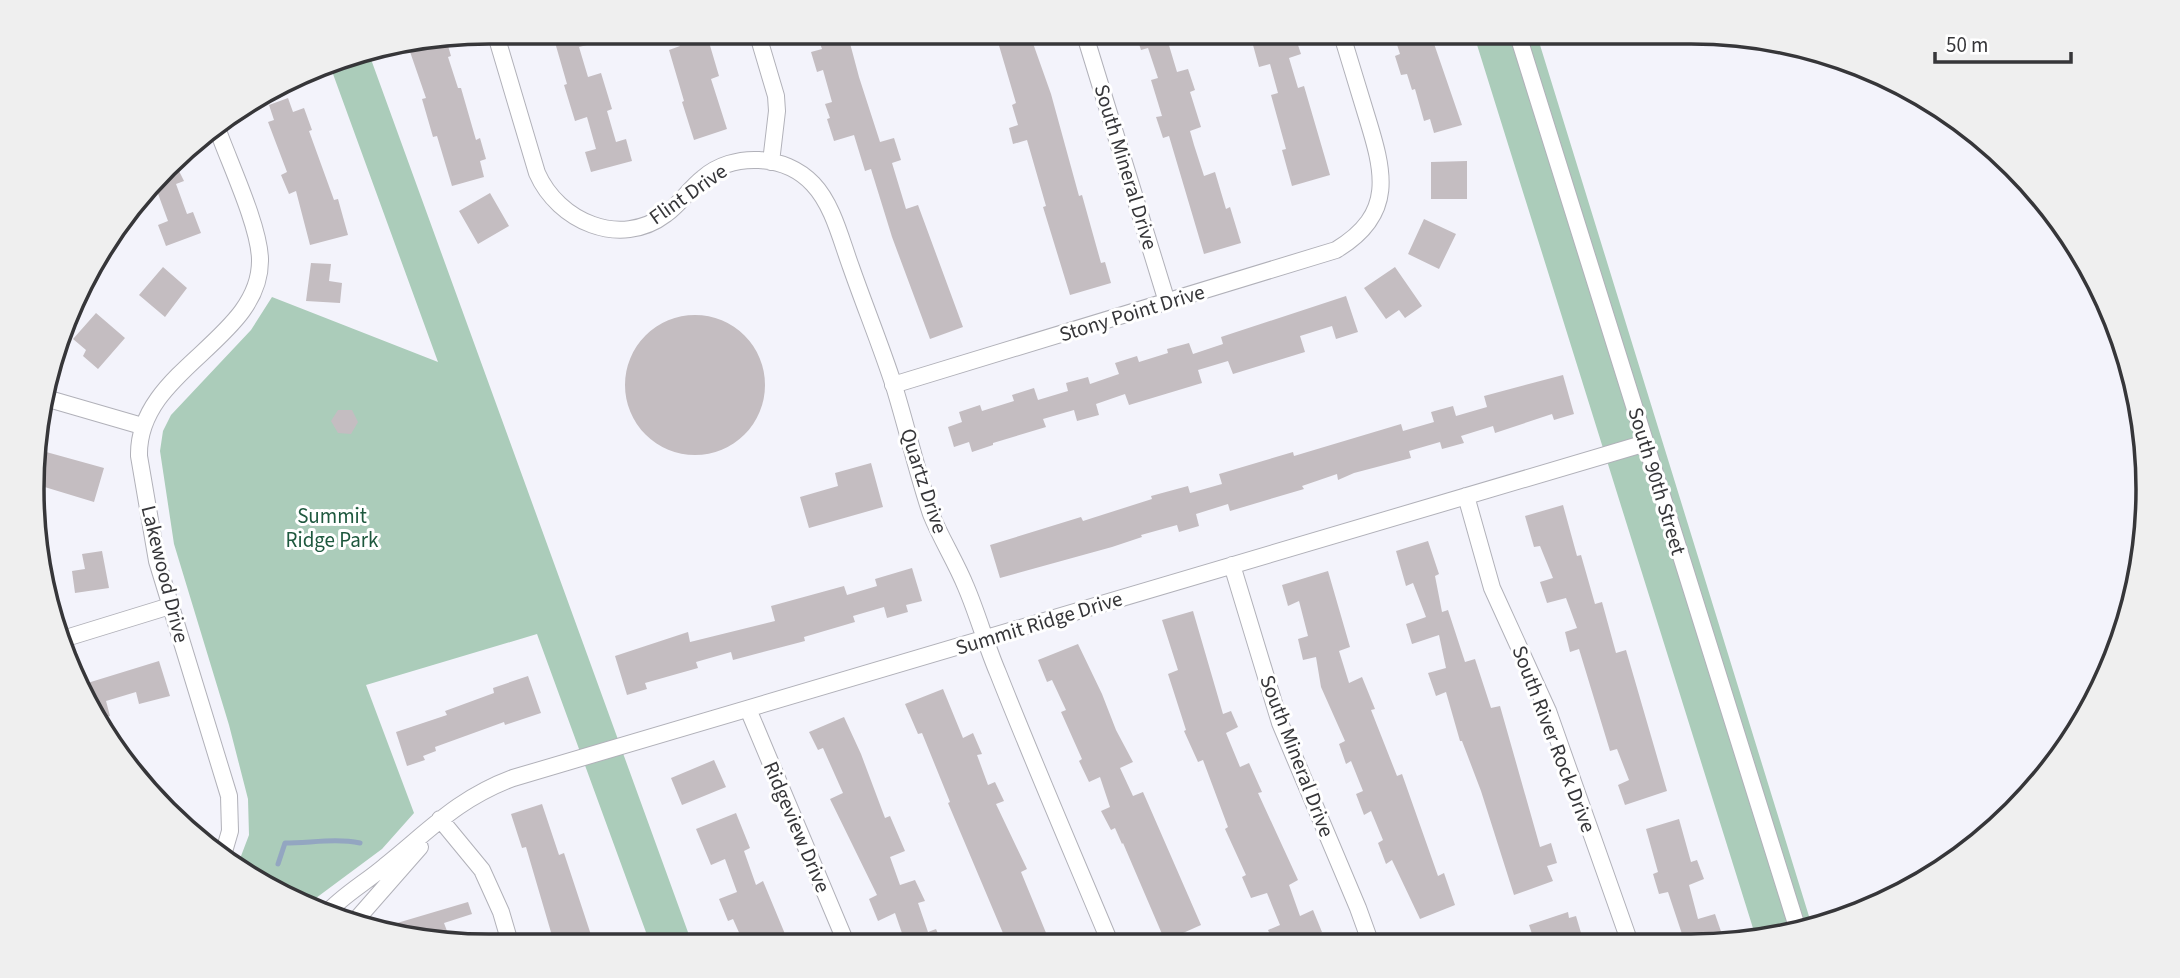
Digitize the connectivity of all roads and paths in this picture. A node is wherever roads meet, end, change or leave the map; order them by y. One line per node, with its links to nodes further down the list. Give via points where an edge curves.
1 (499, 44): 7 (street, Flint Drive, via 545,190 583,223 617,230 651,223 716,169 748,159)
2 (761, 44): 7 (street, via 778,111)
3 (1088, 44): 8 (street, South Mineral Drive)
4 (1345, 44): 8 (street, Stony Point Drive, via 1381,162 1381,192 1364,229 1336,250)
5 (1521, 44): 12 (street, South 90th Street)
6 (219, 135): 11 (street, Lakewood Drive, via 258,244 260,272 249,300 234,320 163,392)
7 (771, 162): 9 (street, Quartz Drive, via 800,173 824,201)
8 (1167, 302): 9 (street, Stony Point Drive)
9 (893, 385): 17 (street, Quartz Drive, via 931,513)
10 (52, 400): 11 (street)
11 (142, 426): 15 (street, Lakewood Drive, via 139,456 152,542)
12 (1646, 443): 13 (street, Summit Ridge Drive); 23 (street, South 90th Street)
13 (1466, 496): 14 (street, Summit Ridge Drive); 28 (street, South River Rock Drive, via 1492,588 1548,710)
14 (1232, 565): 17 (street, Summit Ridge Drive); 27 (street, South Mineral Drive, via 1280,723)
15 (170, 606): 16 (street); 20 (street, Lakewood Drive, via 229,796 230,831)
16 (69, 637)
17 (985, 639): 18 (street, Summit Ridge Drive); 26 (street, Quartz Drive)
18 (748, 709): 19 (street, Summit Ridge Drive, via 513,778 474,794); 25 (street, Ridgeview Drive)
19 (440, 819): 21 (street); 22 (street); 24 (street, via 482,870)
20 (225, 847)
21 (333, 906)
22 (360, 915)
23 (1795, 922)
24 (507, 934)
25 (842, 934)
26 (1107, 934)
27 (1367, 934)
28 (1627, 934)

